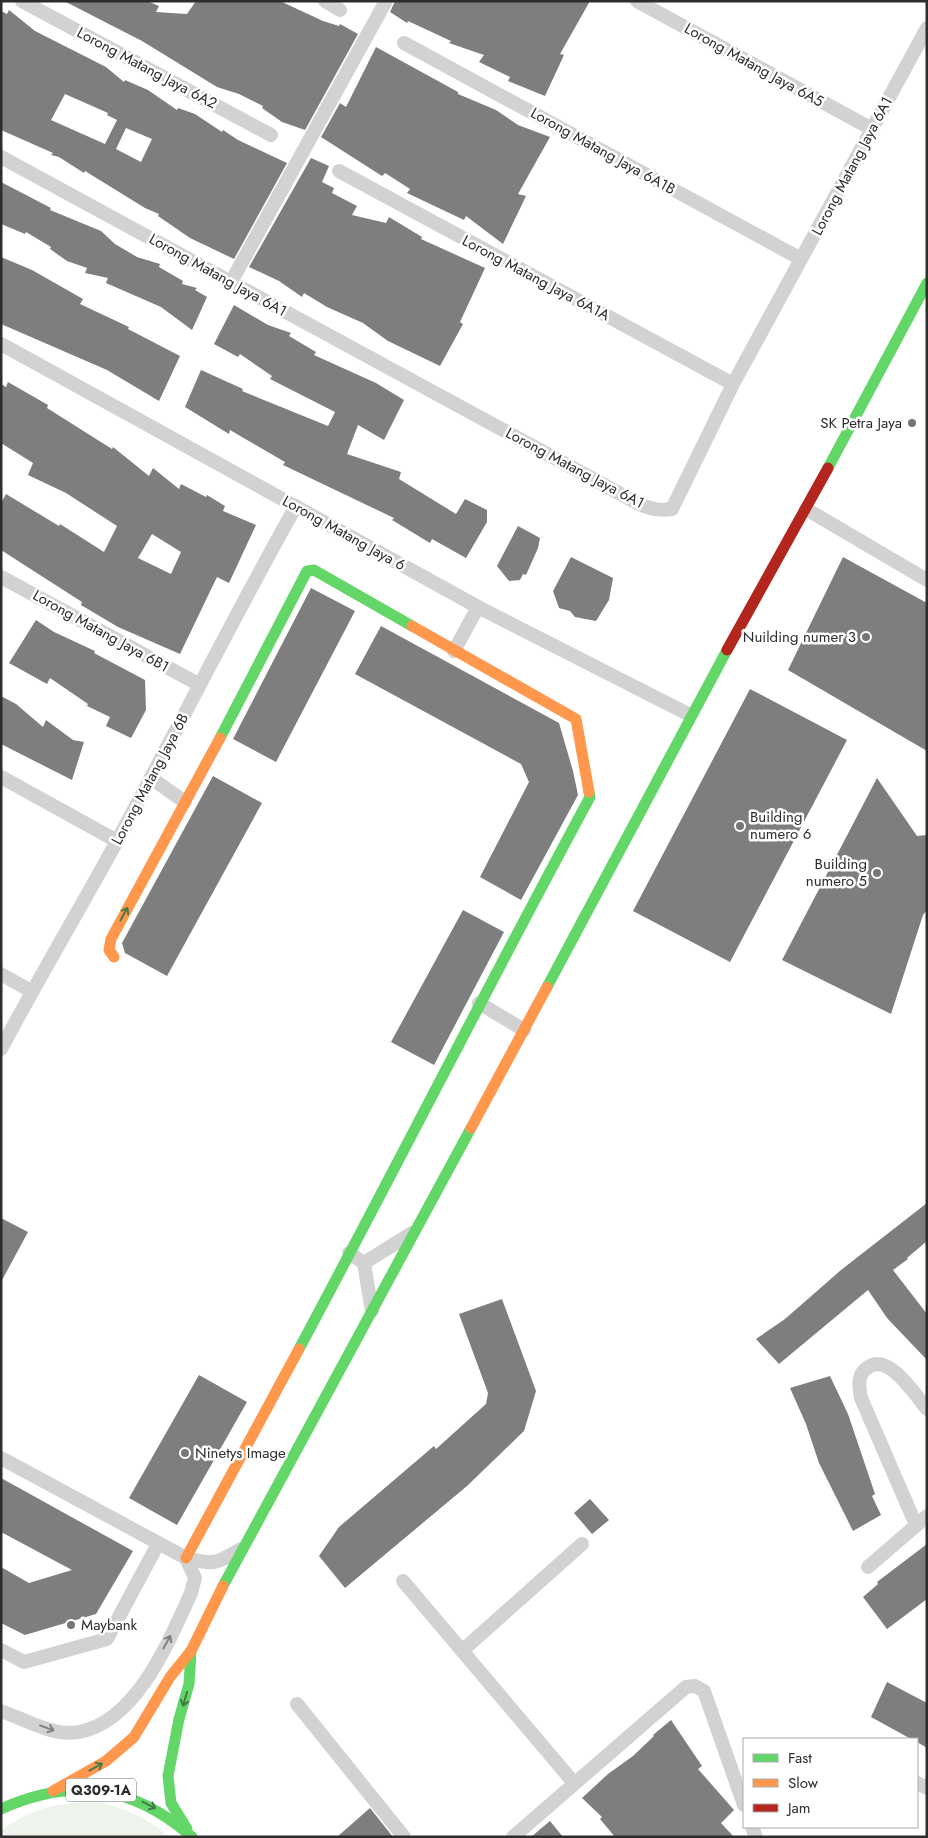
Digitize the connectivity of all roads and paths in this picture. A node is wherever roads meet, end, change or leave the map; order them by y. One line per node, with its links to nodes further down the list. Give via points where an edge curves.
1 (22, 1): 9 (street, Lorong Matang Jaya 6A2)
2 (325, 1): 5 (street)
3 (386, 1): 13 (street)
4 (637, 1): 8 (street, Lorong Matang Jaya 6A5)
5 (340, 10)
6 (927, 28): 8 (street, Lorong Matang Jaya 6A1)
7 (404, 43): 12 (street, Lorong Matang Jaya 6A1B)
8 (872, 129): 12 (street, Lorong Matang Jaya 6A1)
9 (271, 135)
10 (1, 157): 13 (street, Lorong Matang Jaya 6A1)
11 (339, 171): 16 (street, Lorong Matang Jaya 6A1A)
12 (802, 259): 16 (street, Lorong Matang Jaya 6A1)
13 (231, 282): 16 (street, Lorong Matang Jaya 6A1, via 653,510 672,509)
14 (927, 283): 18 (street)
15 (1, 344): 17 (street, Lorong Matang Jaya 6)
16 (733, 384)
17 (296, 506): 21 (street, Lorong Matang Jaya 6); 23 (street, Lorong Matang Jaya 6B)
18 (806, 509): 20 (street); 24 (street)
19 (1, 578): 23 (street, Lorong Matang Jaya 6B1)
20 (927, 580)
21 (478, 607): 22 (street); 24 (street, Lorong Matang Jaya 6)
22 (454, 651): 27 (street, via 314,570 307,571); 32 (street, via 576,719 590,797)
23 (200, 686): 26 (street, Lorong Matang Jaya 6B)
24 (690, 715): 33 (street)
25 (1, 777): 28 (street)
26 (151, 778): 27 (street); 28 (street, Lorong Matang Jaya 6B)
27 (185, 802): 29 (street, one-way to 27, via 109,950 111,939)
28 (117, 841): 31 (street, Lorong Matang Jaya 6B)
29 (114, 957)
30 (1, 974): 31 (street)
31 (31, 991): 34 (street, Lorong Matang Jaya 6B)
32 (479, 1003): 33 (street); 36 (street)
33 (524, 1030): 35 (street)
34 (1, 1050)
35 (415, 1230): 37 (street); 38 (street)
36 (349, 1253): 37 (street); 45 (street)
37 (364, 1264): 38 (street)
38 (372, 1311): 44 (street)
39 (927, 1409): 41 (street, via 887,1366 876,1364 861,1374 861,1398)
40 (1, 1458): 42 (street)
41 (922, 1521): 46 (street)
42 (158, 1544): 45 (street); 48 (street, via 107,1639 24,1662)
43 (582, 1544): 49 (street)
44 (242, 1548): 45 (street, via 218,1563); 50 (street)
45 (186, 1558): 52 (street, one-way to 45, via 54,1730 78,1732 117,1713 146,1680 188,1600 195,1578)
46 (868, 1567)
47 (403, 1580): 49 (street)
48 (1, 1650)
49 (463, 1650): 53 (street)
50 (192, 1651): 55 (street, one-way to 50, via 106,1761 134,1737 170,1678); 59 (street, one-way to 59, via 189,1684 168,1776 171,1803)
51 (297, 1704): 60 (street)
52 (1, 1711)
53 (574, 1784): 57 (street, via 686,1687 695,1686 704,1691); 61 (street)
54 (11, 1791): 56 (street)
55 (53, 1791): 56 (street, Q309-1A); 59 (street, Q309-1A, one-way to 59, via 90,1789 127,1796 161,1812)
56 (41, 1793): 58 (street, Q309-1A)
57 (743, 1802)
58 (1, 1809)
59 (191, 1836)
60 (404, 1837)
61 (513, 1837)

